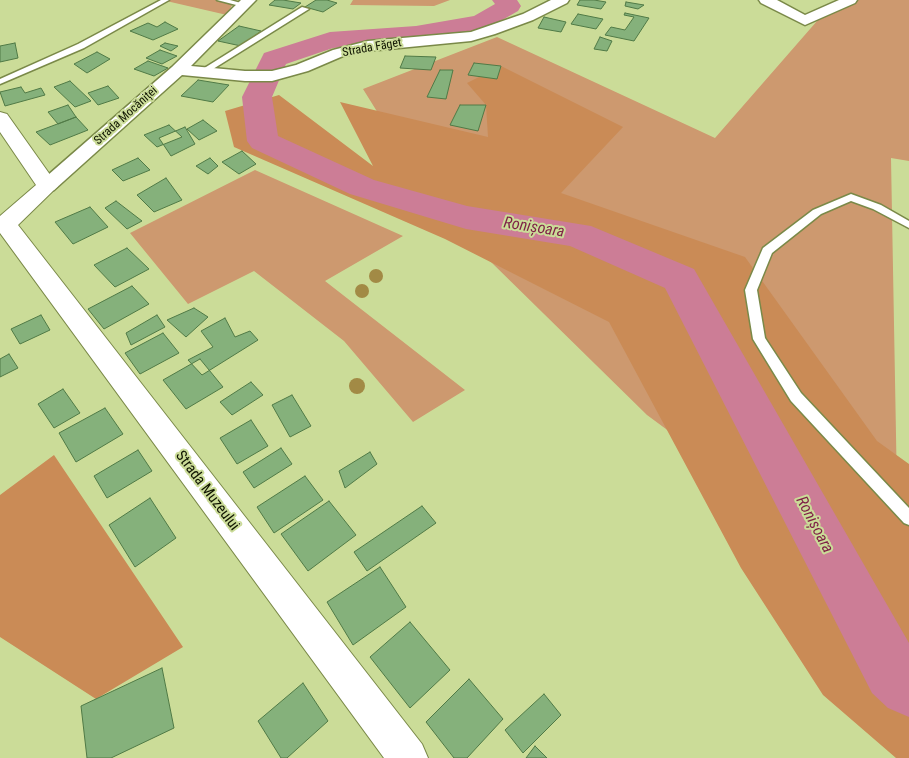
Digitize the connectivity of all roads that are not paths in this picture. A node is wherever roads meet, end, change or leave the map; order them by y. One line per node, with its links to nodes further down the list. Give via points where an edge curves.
1 (166, 0): 10 (lane, via 82,46)
2 (220, 0): 6 (lane)
3 (562, 0): 9 (street, Strada Făget, via 528,17 471,36 368,46 272,76)
4 (766, 0): 5 (street, via 805,21)
5 (850, 0)
6 (247, 2): 8 (street, Strada Mocăniței)
7 (305, 9): 9 (lane)
8 (178, 70): 9 (street, Strada Făget); 12 (street, Strada Mocăniței)
9 (202, 72)
10 (0, 82)
11 (1, 122): 12 (street)
12 (47, 186): 14 (street, Strada Mocăniței)
13 (909, 224): 15 (lane, via 851,197 817,212 766,251 751,290 759,339 796,397)
14 (2, 226): 16 (street, Strada Muzeului)
15 (909, 518)
16 (408, 758)

